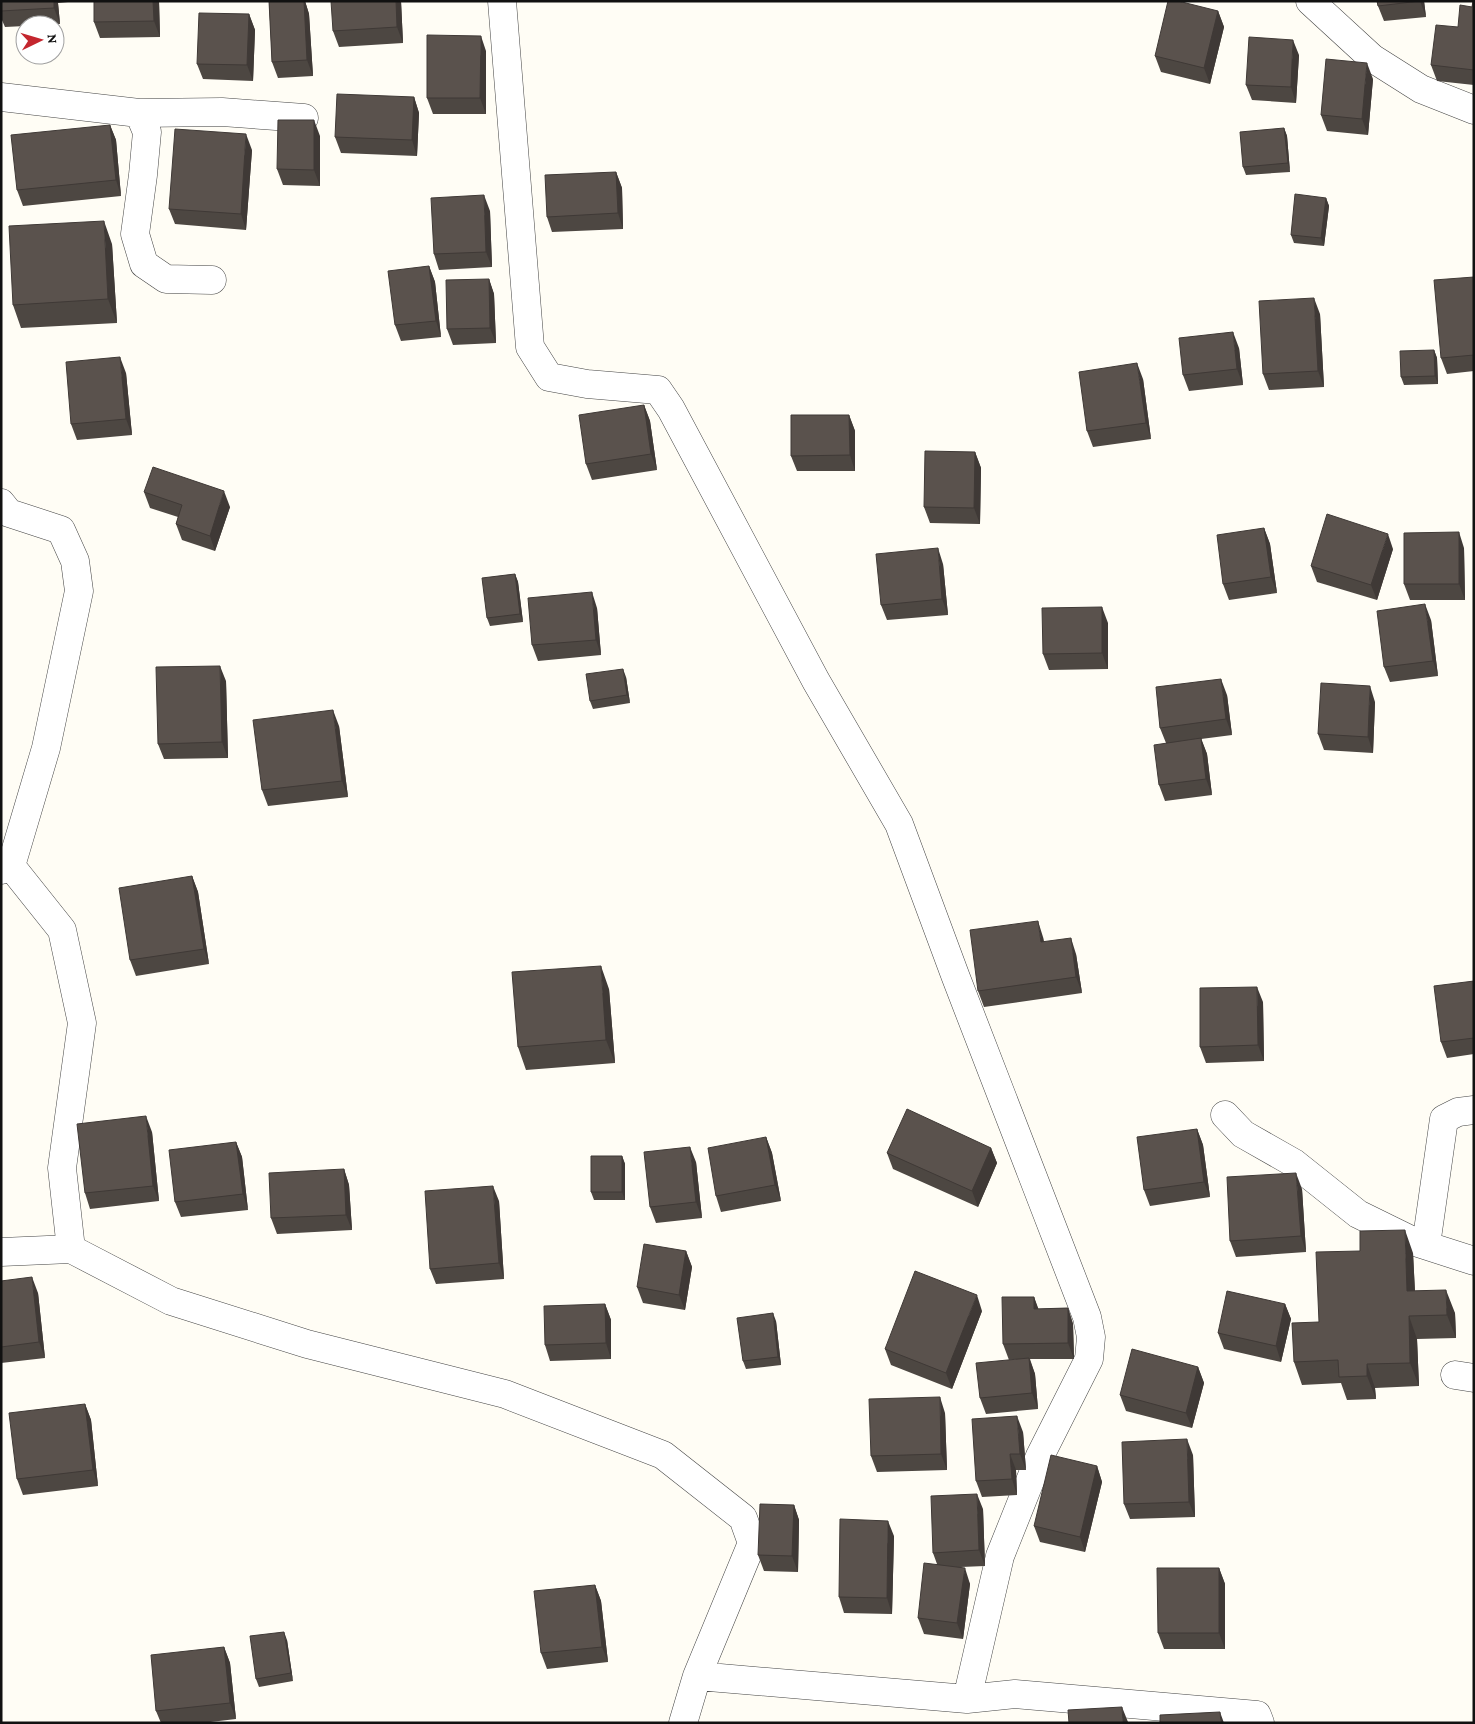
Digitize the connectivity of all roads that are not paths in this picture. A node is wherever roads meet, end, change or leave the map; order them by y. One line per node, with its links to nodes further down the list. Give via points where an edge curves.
1 (502, 1): 17 (street, via 530,346 549,376 587,384 658,390 670,409 816,681 899,824 1087,1317 1091,1337 1089,1359 1040,1456 1000,1556)
2 (1310, 1): 4 (street, via 1372,58 1421,89)
3 (1, 97): 5 (street)
4 (1474, 110)
5 (139, 113): 6 (street, via 222,112); 7 (street, via 147,132 135,234 144,264 166,279)
6 (304, 118)
7 (212, 280)
8 (1, 503): 9 (street, via 9,513 61,530 75,561 78,591 46,748)
9 (6, 868): 13 (street, via 62,930 82,1023 62,1168)
10 (1474, 1110): 12 (street, via 1458,1112 1444,1119)
11 (1225, 1115): 12 (street, via 1243,1134 1294,1163 1358,1214)
12 (1426, 1246): 15 (street)
13 (71, 1249): 14 (street); 16 (street, via 171,1301 307,1344 505,1394 663,1455 743,1518 752,1543)
14 (1, 1252)
15 (1474, 1261)
16 (697, 1676): 17 (street); 18 (street)
17 (966, 1699): 19 (street, via 1015,1694 1257,1716)
18 (684, 1723)
19 (1260, 1723)

